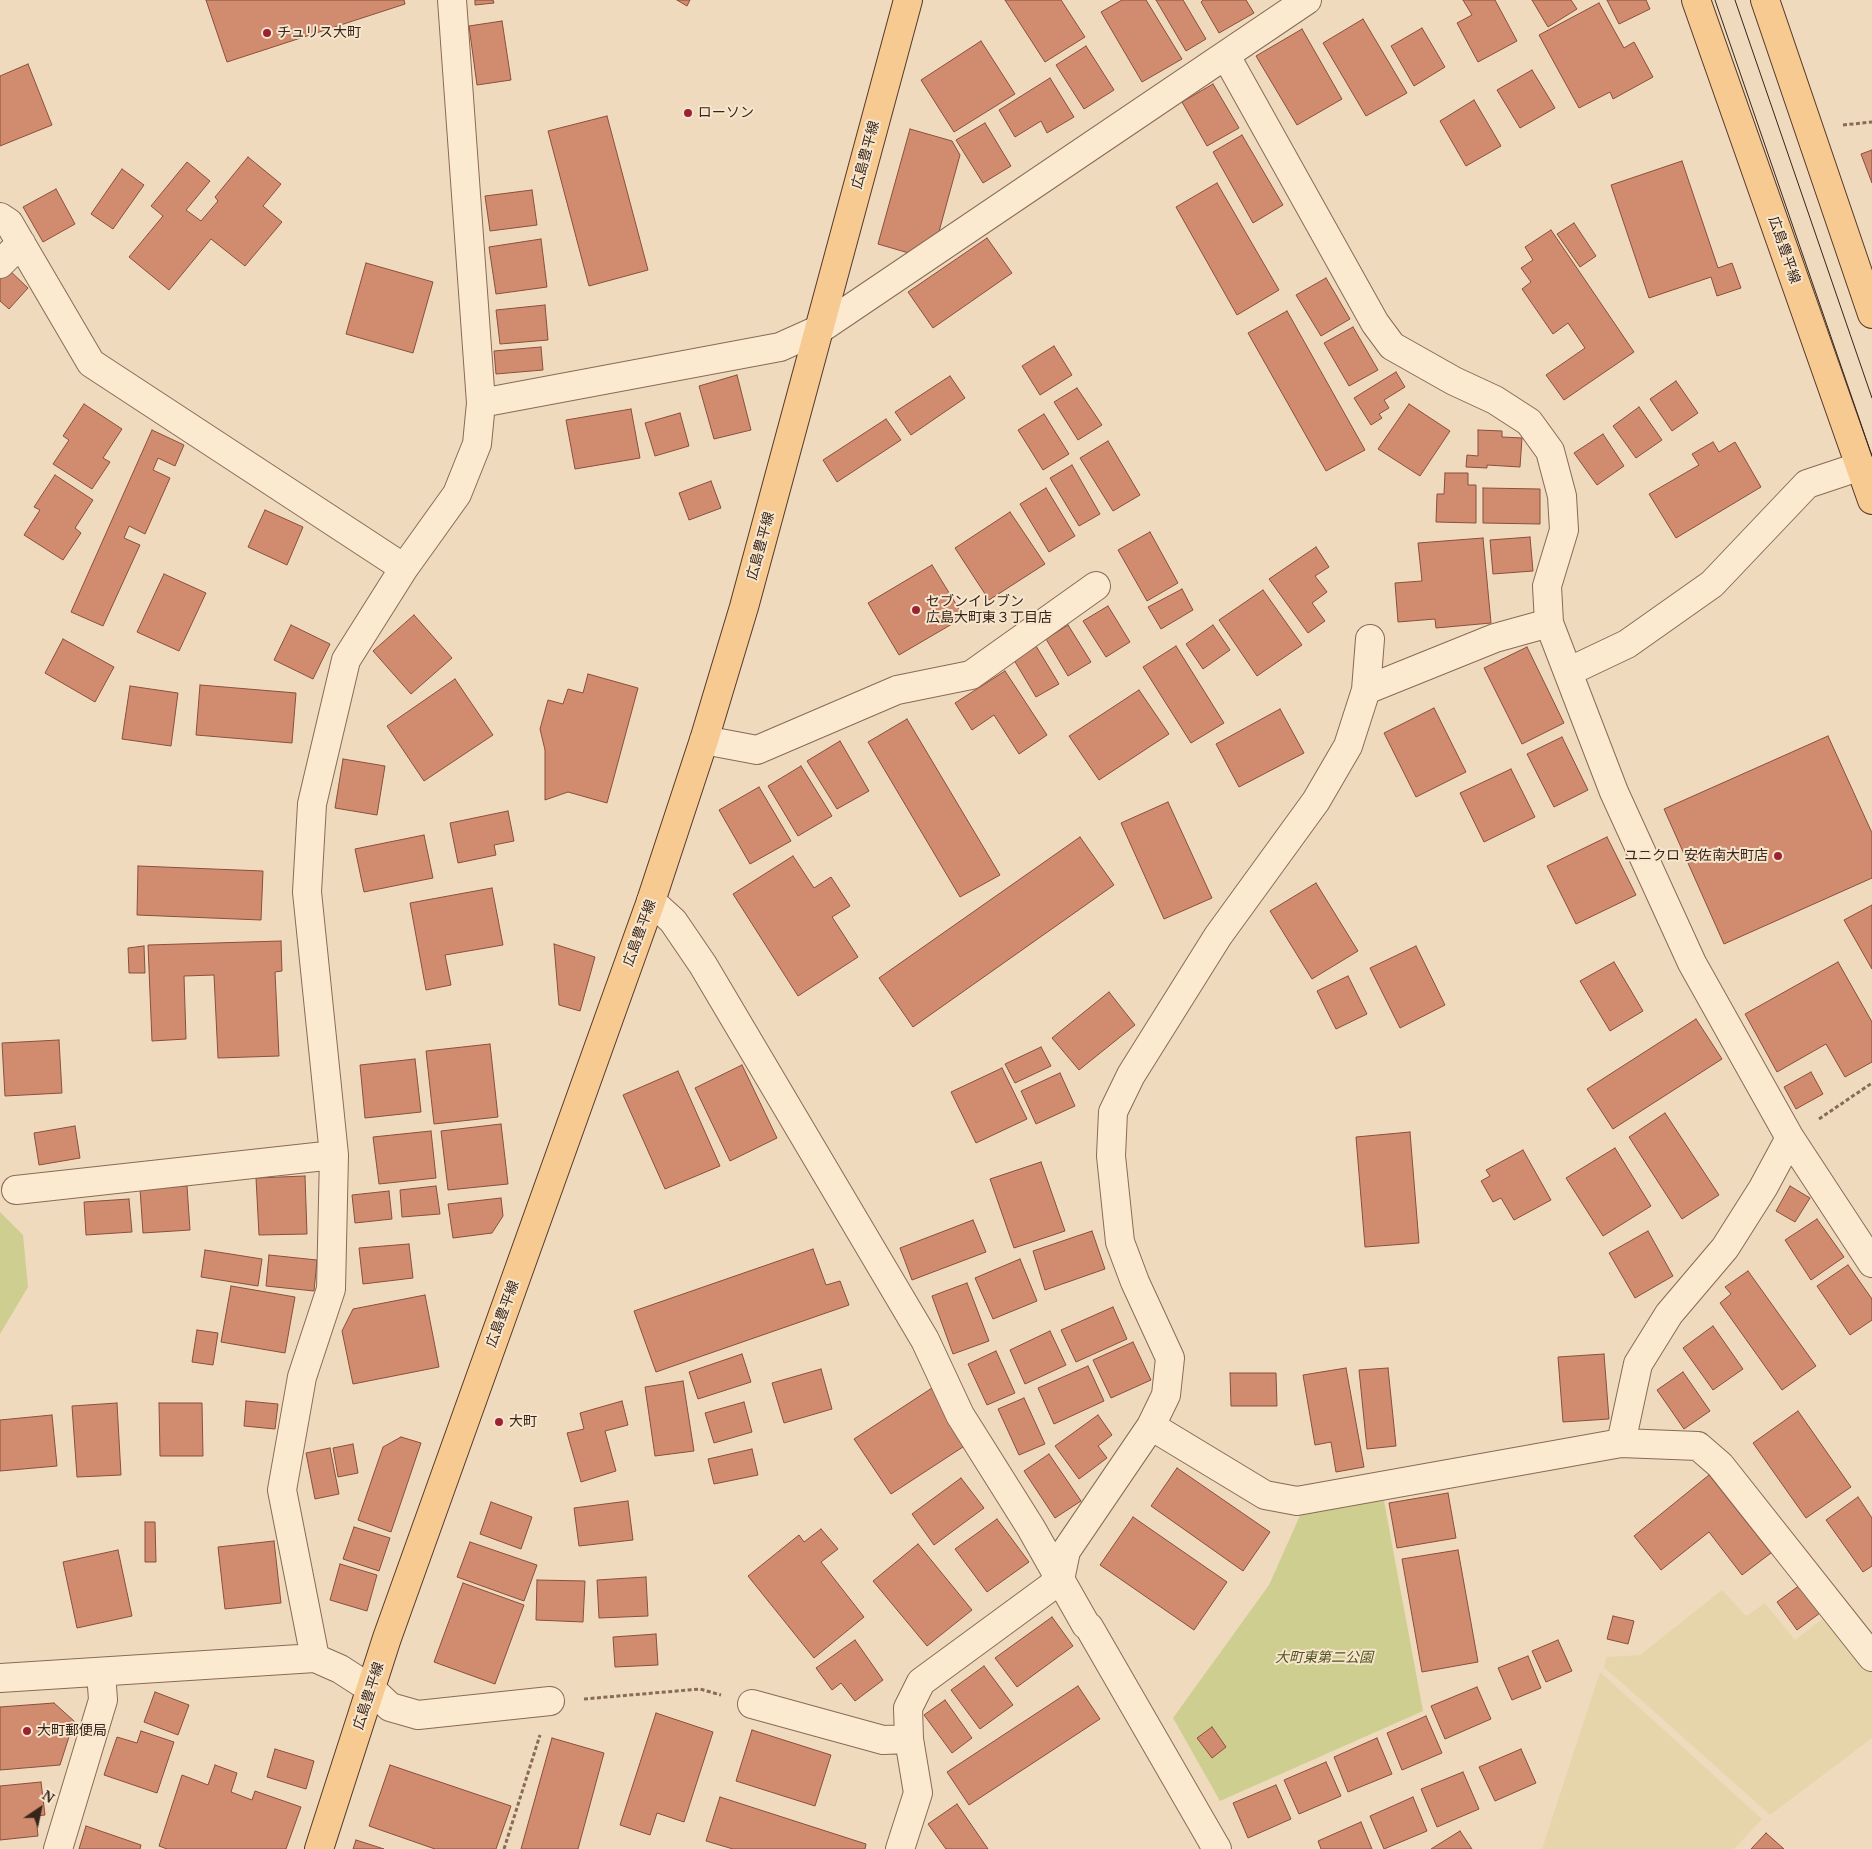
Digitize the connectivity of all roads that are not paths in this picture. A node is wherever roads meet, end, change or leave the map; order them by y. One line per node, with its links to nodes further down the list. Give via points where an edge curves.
1 (452, 0): 12 (street)
2 (908, 0): 11 (main road, 広島豊平線)
3 (1696, 0): 13 (main road, 広島豊平線)
4 (1764, 0): 10 (main road)
5 (1292, 4): 6 (street)
6 (1226, 56): 11 (street); 17 (street, via 1375,323 1392,346 1495,400 1529,422 1550,451 1562,496 1564,530 1547,586)
7 (0, 217): 8 (street, via 9,223)
8 (21, 243): 9 (street); 15 (street, via 91,362)
9 (0, 264)
10 (1872, 314)
11 (820, 330): 12 (street, via 780,347); 21 (main road, 広島豊平線)
12 (481, 403): 15 (street, via 477,444 457,494)
13 (1861, 466): 14 (main road, 広島豊平線); 19 (street, via 1807,484 1712,584 1627,644)
14 (1872, 500)
15 (404, 568): 24 (street, via 346,660 312,804 307,892)
16 (1096, 586): 21 (street, via 971,675 897,690 757,750)
17 (1549, 623): 19 (street); 20 (street, via 1495,638)
18 (1370, 639): 20 (street)
19 (1568, 672): 23 (street, via 1614,792 1692,962)
20 (1366, 690): 27 (street, via 1348,746 1316,801 1218,936 1131,1075 1114,1112 1111,1156 1120,1242 1170,1358 1166,1395)
21 (704, 740): 22 (main road, 広島豊平線)
22 (651, 901): 29 (street, via 673,921 703,965 920,1331 960,1415); 34 (main road, 広島豊平線)
23 (1790, 1138): 26 (street); 28 (street, via 1725,1248 1669,1314 1638,1364)
24 (334, 1155): 25 (street); 31 (street, via 331,1289 302,1377 282,1490)
25 (16, 1190)
26 (1872, 1263)
27 (1151, 1426): 28 (street, via 1265,1495 1297,1501); 29 (street, via 1066,1551)
28 (1621, 1443): 30 (street, via 1698,1446 1720,1465)
29 (1060, 1580): 37 (street, via 921,1682 908,1708); 41 (street)
30 (1872, 1657)
31 (315, 1658): 32 (street); 34 (street, via 340,1668)
32 (101, 1672): 33 (street); 38 (street, via 103,1700)
33 (0, 1678)
34 (371, 1689): 35 (street, via 390,1707 418,1715); 39 (main road, 広島豊平線)
35 (550, 1702)
36 (752, 1704): 37 (street, via 883,1740)
37 (909, 1739): 40 (street, via 918,1793)
38 (58, 1849)
39 (319, 1849)
40 (900, 1849)
41 (1218, 1849)

